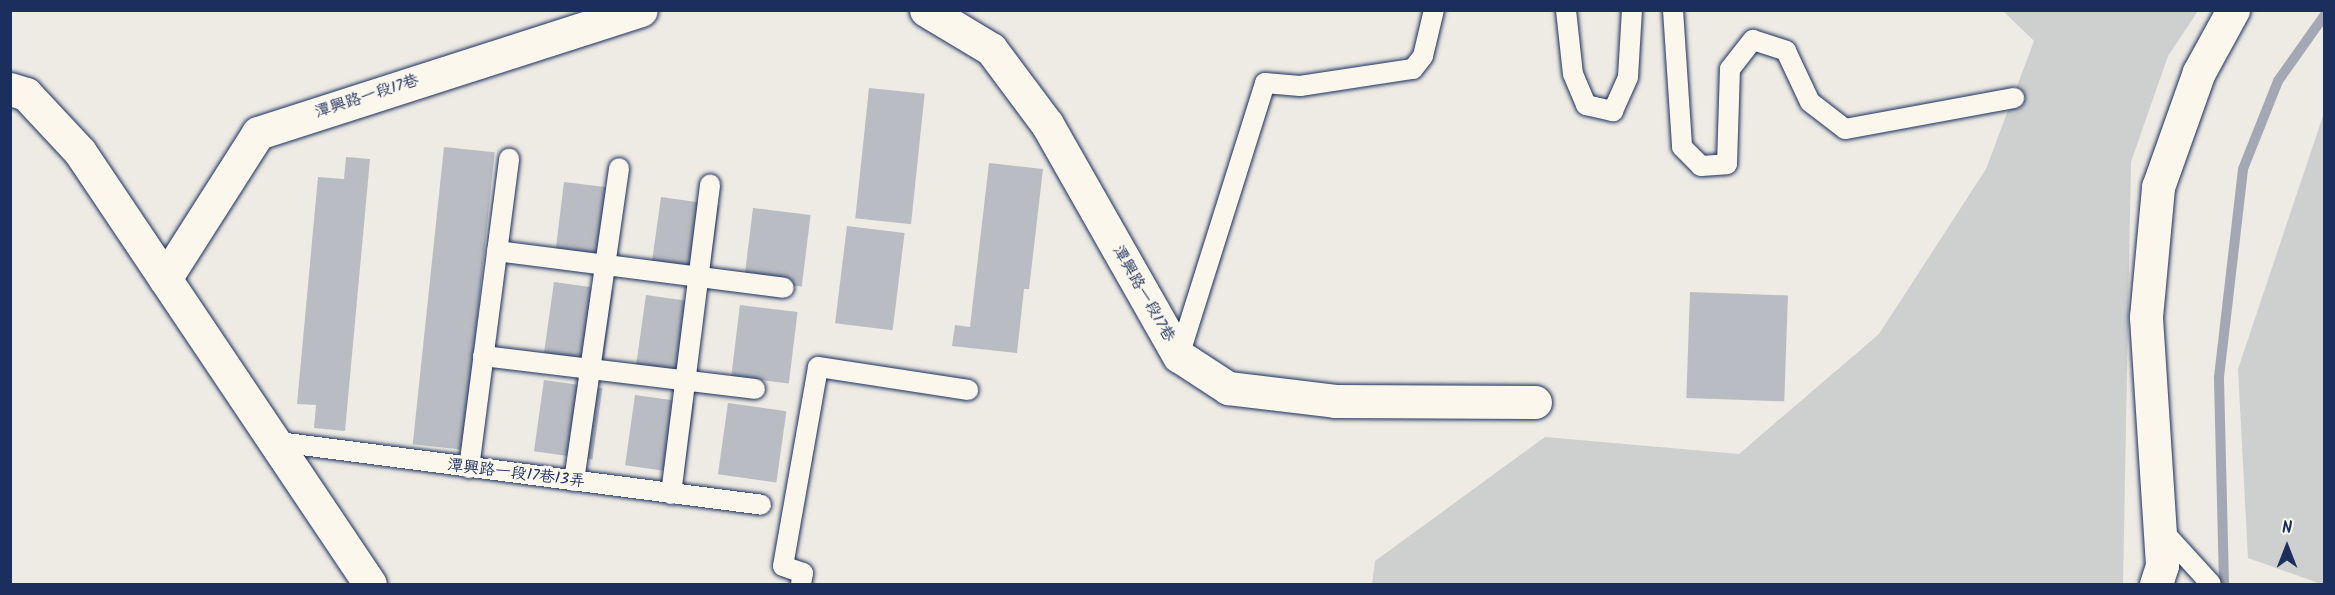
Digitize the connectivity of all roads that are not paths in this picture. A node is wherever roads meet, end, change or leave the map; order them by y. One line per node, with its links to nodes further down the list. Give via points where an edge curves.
1 (641, 10): 16 (street, 潭興路一段17巷, via 258,133)
2 (926, 10): 18 (street, 潭興路一段17巷, via 991,49 1047,124)
3 (1434, 10): 18 (lane, via 1423,56 1413,69 1300,86 1265,83)
4 (1566, 10): 5 (lane, via 1572,74 1587,105 1613,111 1628,77)
5 (1632, 10)
6 (1673, 10): 9 (lane, via 1682,147 1701,166 1727,164 1730,69 1753,40 1786,51 1810,102 1845,129)
7 (2233, 10): 30 (street, via 2199,72 2158,187 2146,317)
8 (10, 89): 16 (street, via 26,94 80,152)
9 (2014, 98)
10 (509, 159): 13 (lane)
11 (619, 168): 14 (lane)
12 (710, 184): 15 (lane)
13 (497, 251): 14 (lane); 19 (lane)
14 (605, 266): 15 (lane); 20 (lane)
15 (698, 277): 17 (lane); 21 (lane)
16 (165, 279): 25 (street)
17 (784, 288)
18 (1179, 356): 24 (street, 潭興路一段17巷, via 1228,387 1240,389 1335,401)
19 (483, 357): 20 (lane); 26 (lane)
20 (590, 369): 21 (lane); 27 (lane)
21 (685, 380): 22 (lane); 28 (lane)
22 (755, 389)
23 (968, 390): 33 (lane, via 818,367 783,566 803,573)
24 (1534, 402)
25 (271, 441): 26 (lane, 潭興路一段17巷13弄); 32 (street)
26 (469, 468): 27 (lane, 潭興路一段17巷13弄)
27 (574, 481): 28 (lane, 潭興路一段17巷13弄)
28 (671, 494): 29 (lane, 潭興路一段17巷13弄)
29 (761, 505)
30 (2159, 527): 31 (lane); 34 (street, via 2162,565)
31 (2208, 581)
32 (370, 585)
33 (801, 585)
34 (2156, 585)

